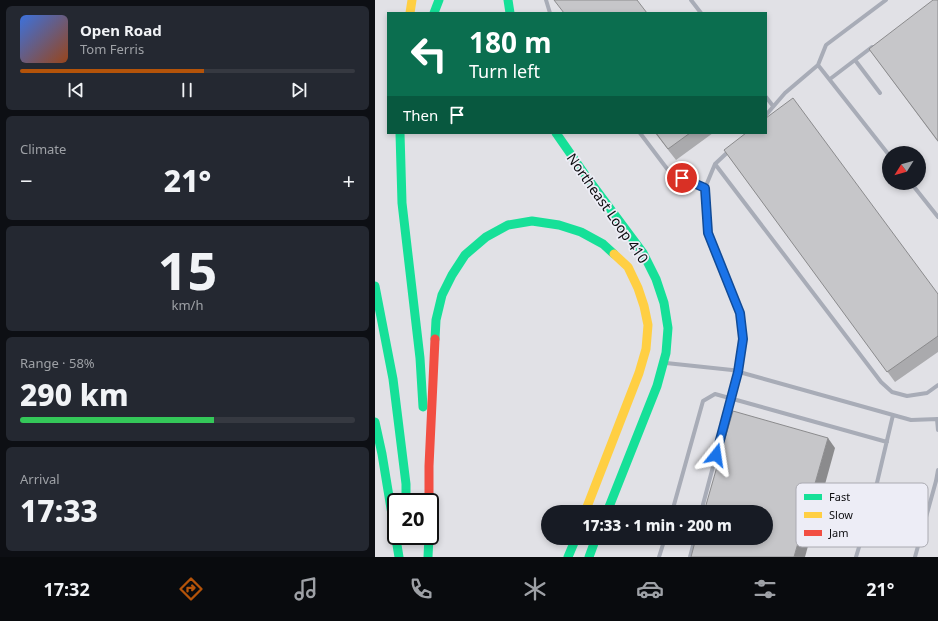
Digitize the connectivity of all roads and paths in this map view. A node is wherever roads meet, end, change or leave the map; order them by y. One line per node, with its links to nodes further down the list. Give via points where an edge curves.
1 (412, 0): 7 (main road)
2 (439, 0): 8 (main road)
3 (508, 0): 9 (main road)
4 (546, 0): 10 (lane)
5 (691, 0): 11 (lane)
6 (886, 0): 14 (lane, via 826,45)
7 (410, 12)
8 (434, 12)
9 (510, 12)
10 (550, 12)
11 (700, 12)
12 (874, 46): 13 (lane)
13 (855, 60): 15 (lane); 16 (lane)
14 (818, 65): 15 (lane); 18 (lane)
15 (830, 80): 23 (lane)
16 (880, 93)
17 (767, 98): 18 (lane)
18 (773, 106): 19 (lane)
19 (767, 114)
20 (400, 134): 39 (main road, via 402,203)
21 (557, 134): 30 (main road, Northeast Loop 410, via 643,253 656,279 664,303 668,328)
22 (641, 134): 26 (lane, via 671,174)
23 (882, 146)
24 (732, 148): 25 (lane)
25 (715, 164): 26 (lane); 32 (lane, via 881,382 892,392 907,396 927,393)
26 (705, 188): 31 (lane, via 708,233 740,313 743,339)
27 (917, 190): 28 (lane)
28 (938, 217)
29 (375, 286): 42 (main road, via 393,379)
30 (663, 362): 31 (lane); 45 (main road, Northeast Loop 410, via 657,386)
31 (738, 372): 33 (lane); 34 (lane)
32 (938, 385)
33 (731, 398): 38 (lane); 46 (lane, via 715,394 703,401); 47 (lane)
34 (893, 415): 35 (lane, via 911,420); 38 (lane)
35 (937, 419): 37 (lane)
36 (375, 422): 56 (main road)
37 (938, 430)
38 (887, 442): 41 (lane)
39 (429, 466): 43 (main road); 44 (main road, via 436,320 442,295 452,275 465,255 486,237 509,225 532,221 559,225 581,232 603,244 628,267 645,306 648,325 646,349 639,373)
40 (938, 470): 48 (lane)
41 (877, 483)
42 (406, 493)
43 (429, 493)
44 (588, 505)
45 (610, 505)
46 (674, 505)
47 (703, 505)
48 (928, 510)
49 (429, 545): 57 (main road)
50 (573, 545): 58 (main road)
51 (593, 545): 59 (main road)
52 (663, 545): 60 (lane)
53 (693, 545): 61 (lane)
54 (859, 547): 62 (lane)
55 (918, 547): 63 (lane)
56 (399, 557)
57 (428, 557)
58 (568, 557)
59 (589, 557)
60 (659, 557)
61 (690, 557)
62 (856, 557)
63 (915, 557)

